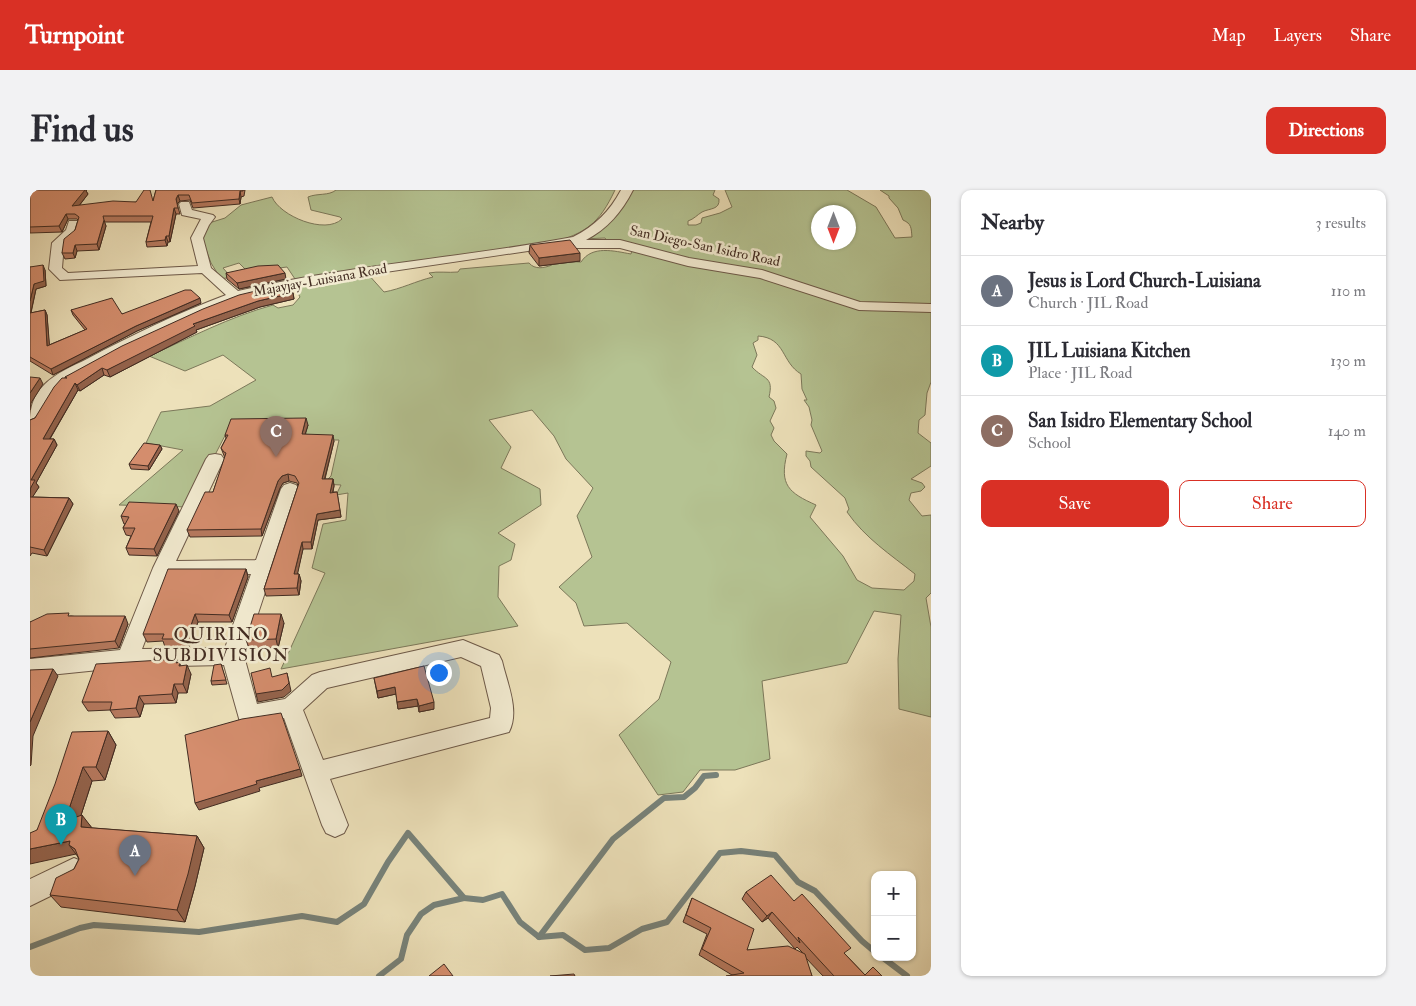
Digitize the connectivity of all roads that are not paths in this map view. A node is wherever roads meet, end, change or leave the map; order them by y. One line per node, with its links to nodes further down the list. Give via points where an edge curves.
1 (627, 190): 4 (street, Majayjay-Luisiana Road, via 619,206 590,233 576,240)
2 (185, 204): 5 (street, via 186,213 209,217 197,238)
3 (73, 224): 5 (street, via 72,231 58,243 55,269 65,277)
4 (558, 243): 6 (street, Majayjay-Luisiana Road, via 352,273); 7 (street, San Diego-San Isidro Road, via 620,244 688,262 762,274 859,306)
5 (205, 269): 6 (street)
6 (235, 296): 8 (street, Majayjay-Luisiana Road, via 199,310 59,380 49,389)
7 (931, 308)
8 (30, 421)
9 (215, 458): 12 (street)
10 (290, 489): 11 (street)
11 (264, 567): 12 (street); 13 (street)
12 (163, 568): 14 (street)
13 (233, 656): 14 (street); 16 (street, via 248,715)
14 (128, 658): 15 (street)
15 (30, 668)
16 (291, 707): 17 (street); 17 (street, via 320,682 463,648 491,661 502,708 501,725)
17 (316, 772): 18 (street)
18 (335, 825)
19 (74, 871): 20 (street)
20 (30, 893)

